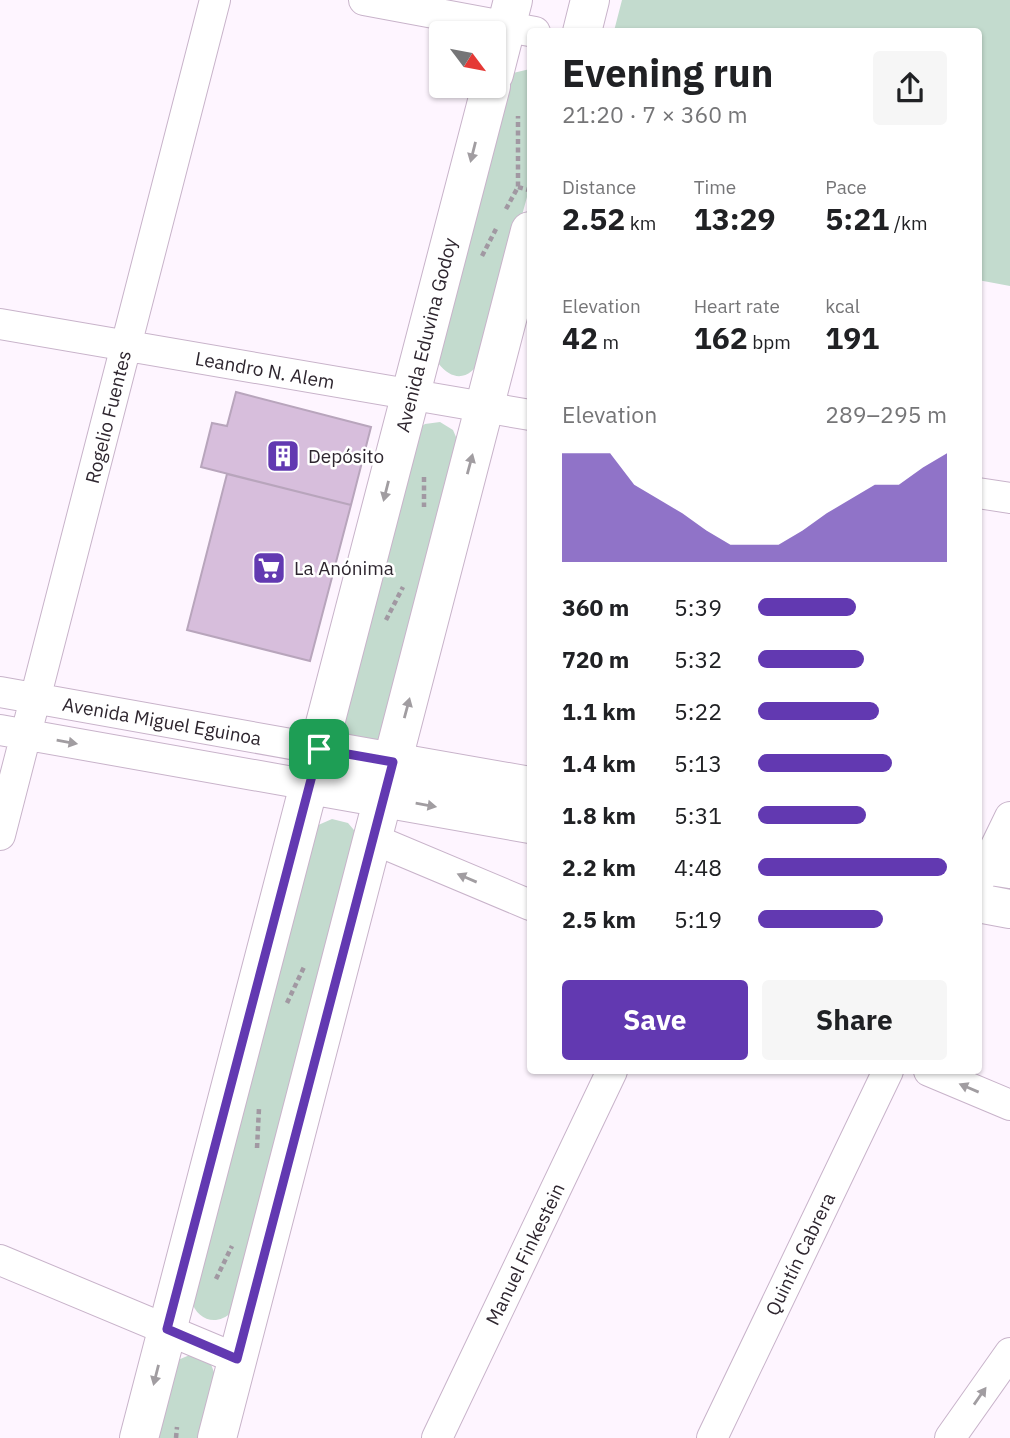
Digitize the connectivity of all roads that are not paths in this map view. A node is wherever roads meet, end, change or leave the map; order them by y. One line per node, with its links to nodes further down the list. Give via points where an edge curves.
1 (215, 0): 10 (street, Rogelio Fuentes)
2 (364, 0): 4 (street)
3 (590, 0): 5 (main road)
4 (518, 19): 6 (main road)
5 (583, 28)
6 (506, 46)
7 (504, 98): 11 (main road, Avenida Eduvina Godoy, one-way to 11)
8 (527, 243): 12 (main road)
9 (0, 324): 10 (street, Leandro N. Alem)
10 (126, 345): 11 (street, Leandro N. Alem); 17 (street, Rogelio Fuentes)
11 (411, 395): 12 (street, Leandro N. Alem); 19 (main road, Avenida Eduvina Godoy, one-way to 19)
12 (485, 407): 13 (street, Leandro N. Alem); 20 (main road, one-way to 12)
13 (527, 414)
14 (982, 494): 15 (street)
15 (1010, 498)
16 (0, 692): 17 (street, Avenida Miguel Eguinoa)
17 (35, 698): 18 (street, Rogelio Fuentes); 19 (street, Avenida Miguel Eguinoa)
18 (13, 733): 19 (street, Avenida Miguel Eguinoa, one-way to 19); 24 (street, Rogelio Fuentes)
19 (315, 767): 20 (main road, Avenida Miguel Eguinoa); 35 (main road, Avenida Eduvina Godoy)
20 (388, 780): 21 (main road, Avenida Miguel Eguinoa); 23 (main road, Avenida Miguel Eguinoa, one-way to 23); 25 (main road)
21 (527, 786)
22 (1010, 817): 26 (street)
23 (527, 823)
24 (0, 835)
25 (373, 839): 27 (street, one-way to 25); 37 (main road)
26 (988, 870)
27 (527, 904)
28 (982, 904): 29 (main road)
29 (1010, 909)
30 (611, 1074): 40 (street, Manuel Finkestein)
31 (887, 1074): 41 (street, Quintín Cabrera)
32 (936, 1074): 33 (street, one-way to 32)
33 (1010, 1105)
34 (0, 1260): 35 (street)
35 (167, 1329): 37 (street); 38 (main road, Avenida Eduvina Godoy, one-way to 38)
36 (1010, 1353): 42 (street, one-way to 36)
37 (237, 1359): 39 (main road)
38 (139, 1438)
39 (217, 1438)
40 (437, 1438)
41 (712, 1438)
42 (950, 1438)

